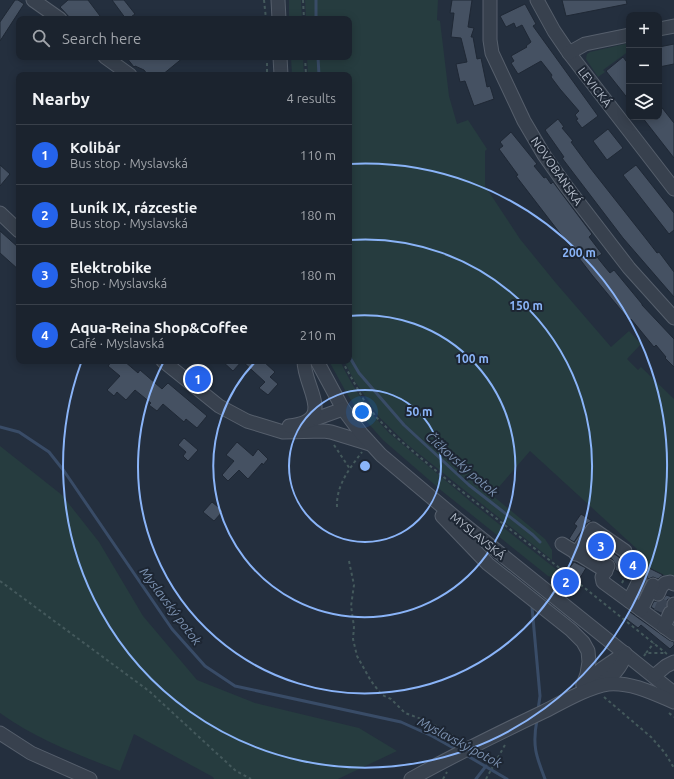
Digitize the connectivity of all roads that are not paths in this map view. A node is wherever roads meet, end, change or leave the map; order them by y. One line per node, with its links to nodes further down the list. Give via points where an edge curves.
1 (33, 0): 5 (street)
2 (278, 0): 6 (street)
3 (490, 0): 18 (street, NOVOBANSKÁ, via 492,53 533,138 629,268)
4 (537, 0): 10 (street, LEVICKÁ)
5 (56, 16)
6 (279, 16)
7 (674, 26): 8 (street)
8 (662, 28)
9 (626, 36): 10 (street, via 585,44)
10 (569, 53): 15 (street, LEVICKÁ)
11 (109, 60): 13 (street)
12 (280, 60): 14 (street)
13 (126, 72)
14 (281, 72)
15 (674, 189)
16 (0, 213): 17 (street)
17 (16, 228)
18 (674, 318)
19 (167, 364): 24 (street, MYSLAVSKÁ, via 219,406)
20 (304, 364): 23 (street, via 316,404 313,415)
21 (319, 364): 22 (street)
22 (342, 409): 23 (street, MYSLAVSKÁ); 25 (street)
23 (306, 422): 24 (street, MYSLAVSKÁ, via 284,427)
24 (263, 426): 25 (street, MYSLAVSKÁ, via 286,432 331,432)
25 (370, 444): 26 (street, MYSLAVSKÁ)
26 (390, 464): 31 (street, MYSLAVSKÁ); 34 (street, via 488,564 581,639 586,646)
27 (562, 544): 29 (street)
28 (625, 551): 29 (street, via 593,529)
29 (576, 554): 30 (street, via 607,569 602,577 603,581)
30 (659, 606)
31 (625, 653): 33 (street, MYSLAVSKÁ); 34 (street, via 603,668)
32 (672, 659): 33 (street)
33 (654, 676): 35 (street, MYSLAVSKÁ)
34 (593, 689): 36 (street, via 607,684 628,685 646,690); 39 (street)
35 (674, 693)
36 (670, 707)
37 (0, 733): 38 (street, via 31,753)
38 (90, 779)
39 (410, 779)

